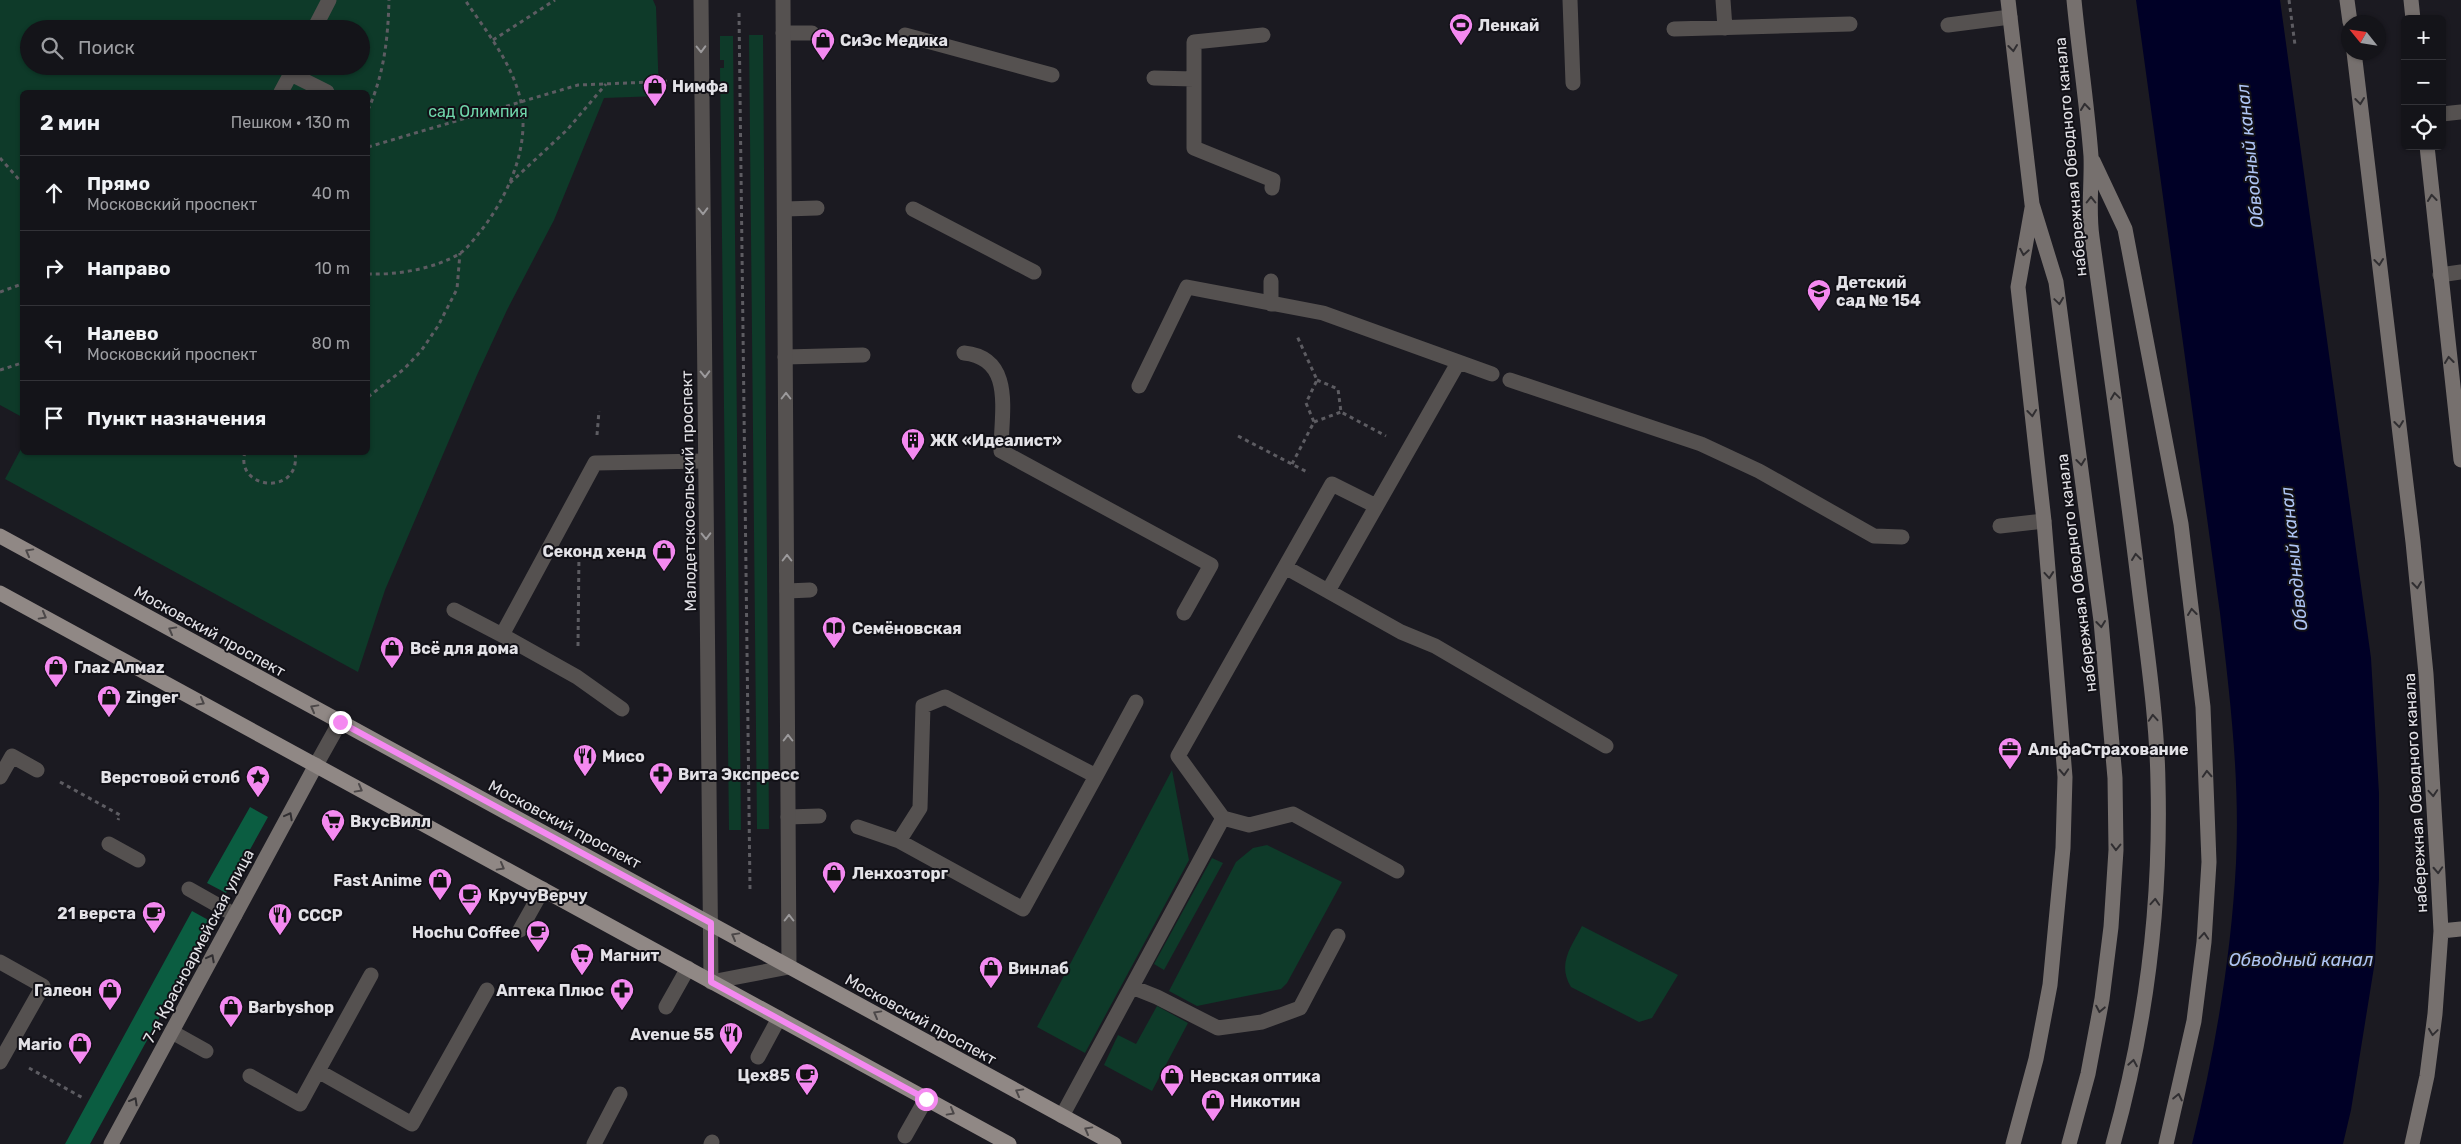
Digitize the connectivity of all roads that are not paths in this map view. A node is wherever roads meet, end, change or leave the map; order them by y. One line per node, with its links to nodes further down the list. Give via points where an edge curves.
1 (329, 0): 13 (street)
2 (701, 0): 53 (street, Малодетскосельский проспект, one-way to 53)
3 (783, 0): 18 (street)
4 (1570, 0): 28 (street)
5 (1723, 0): 16 (street)
6 (2008, 0): 12 (main road, набережная Обводного канала)
7 (2074, 0): 34 (main road, набережная Обводного канала, one-way to 7)
8 (2348, 0): 10 (main road)
9 (2411, 0): 11 (main road)
10 (2349, 15)
11 (2413, 15)
12 (2010, 18): 15 (street); 36 (main road, набережная Обводного канала, one-way to 36)
13 (319, 20)
14 (1850, 24): 16 (street)
15 (1948, 25)
16 (1725, 28): 17 (street)
17 (1674, 30)
18 (783, 33): 19 (street); 39 (street)
19 (812, 33)
20 (905, 35): 25 (street)
21 (1263, 35): 27 (street, via 1194,42)
22 (2355, 60): 89 (main road, набережная Обводного канала, one-way to 89, via 2416,571 2426,674)
23 (290, 75): 29 (street)
24 (301, 75): 30 (street)
25 (1052, 75)
26 (1154, 78): 27 (street)
27 (1194, 78): 35 (street, via 1194,148 1273,180)
28 (1573, 83)
29 (282, 90)
30 (324, 90)
31 (2461, 112): 32 (street)
32 (2446, 114)
33 (2427, 150): 42 (main road, one-way to 33)
34 (2090, 156): 116 (main road, набережная Обводного канала, one-way to 34, via 2129,1087 2153,934 2158,782 2125,465 2091,232); 117 (main road, one-way to 34, via 2194,1020 2204,942 2209,862 2203,708 2181,524 2125,229)
35 (1272, 188)
36 (2032, 204): 55 (main road, one-way to 55, via 2018,287); 115 (main road, набережная Обводного канала, one-way to 115, via 2056,282 2101,622 2115,778 2116,850 2109,945 2088,1074)
37 (817, 208): 39 (street)
38 (913, 209): 40 (street)
39 (785, 210): 47 (street)
40 (1034, 272)
41 (2461, 272): 42 (street)
42 (2440, 275): 52 (main road, one-way to 42)
43 (1271, 281): 44 (street)
44 (1277, 305): 48 (street, via 1323,313); 51 (street, via 1187,287)
45 (964, 353): 65 (street, via 977,354 990,361 1000,375 1001,451 1211,564)
46 (863, 354): 47 (street)
47 (785, 357): 61 (street, one-way to 47)
48 (1458, 363): 49 (street); 54 (street)
49 (1492, 374)
50 (1510, 380): 58 (street, via 1701,444 1758,471 1874,536)
51 (1139, 386)
52 (2461, 460)
53 (706, 461): 66 (street, via 595,463); 86 (street, Малодетскосельский проспект, one-way to 86)
54 (1376, 506): 59 (street, via 1332,484); 62 (street)
55 (2044, 521): 56 (street); 114 (main road, one-way to 114, via 2061,707 2065,777 2063,848 2050,984 2036,1059)
56 (2000, 526)
57 (0, 536): 69 (main road, Московский проспект, one-way to 57)
58 (1902, 536)
59 (1285, 567): 62 (street); 77 (street, via 1178,756)
60 (810, 590): 61 (street)
61 (787, 591): 76 (street, one-way to 61)
62 (1328, 591): 70 (street, via 1401,632 1435,646)
63 (0, 593): 71 (main road, one-way to 71)
64 (454, 610): 66 (street)
65 (1184, 613)
66 (502, 636): 68 (street, via 577,677)
67 (1136, 702): 73 (street)
68 (622, 709)
69 (340, 722): 71 (street); 86 (main road, Московский проспект)
70 (1606, 746)
71 (316, 765): 84 (main road, one-way to 84); 85 (main road, 7-я Красноармейская улица, one-way to 71)
72 (37, 770): 74 (street, via 12,756)
73 (1096, 776): 79 (street, via 1023,909); 79 (street, via 945,697 923,706 920,808)
74 (0, 778)
75 (819, 816): 76 (street)
76 (788, 817): 92 (street, one-way to 76)
77 (1223, 818): 82 (street, via 1249,825 1293,814); 96 (street)
78 (858, 827): 79 (street)
79 (899, 841)
80 (109, 844): 81 (street)
81 (138, 860)
82 (1397, 871)
83 (189, 889): 85 (street)
84 (543, 889): 88 (street); 93 (main road)
85 (235, 915): 100 (main road, 7-я Красноармейская улица, one-way to 85)
86 (711, 923): 92 (main road, Московский проспект, one-way to 86); 95 (street, Малодетскосельский проспект)
87 (2461, 929): 89 (main road)
88 (520, 930)
89 (2441, 931): 118 (main road, набережная Обводного канала, one-way to 118, via 2427,1076)
90 (1338, 936): 96 (street, via 1300,1008 1262,1022 1218,1028)
91 (0, 962): 103 (street, via 42,986)
92 (789, 967): 95 (street); 108 (main road, Московский проспект, one-way to 92)
93 (688, 968): 95 (main road); 98 (street)
94 (370, 975): 104 (street)
95 (711, 982): 99 (main road)
96 (1132, 987): 108 (street)
97 (487, 990): 104 (street, via 412,1124)
98 (666, 1007)
99 (779, 1018): 102 (street); 107 (main road)
100 (172, 1032): 101 (street); 110 (main road, 7-я Красноармейская улица, one-way to 100)
101 (206, 1050)
102 (758, 1057)
103 (2, 1058)
104 (318, 1071): 105 (street, via 300,1104)
105 (250, 1076)
106 (620, 1094): 111 (street)
107 (926, 1099): 109 (street); 112 (main road, one-way to 112)
108 (1062, 1116): 113 (main road, Московский проспект, one-way to 108)
109 (906, 1136)
110 (111, 1144)
111 (594, 1144)
112 (1009, 1144)
113 (1114, 1144)
114 (2013, 1144)
115 (2069, 1144)
116 (2113, 1144)
117 (2166, 1144)
118 (2412, 1144)

